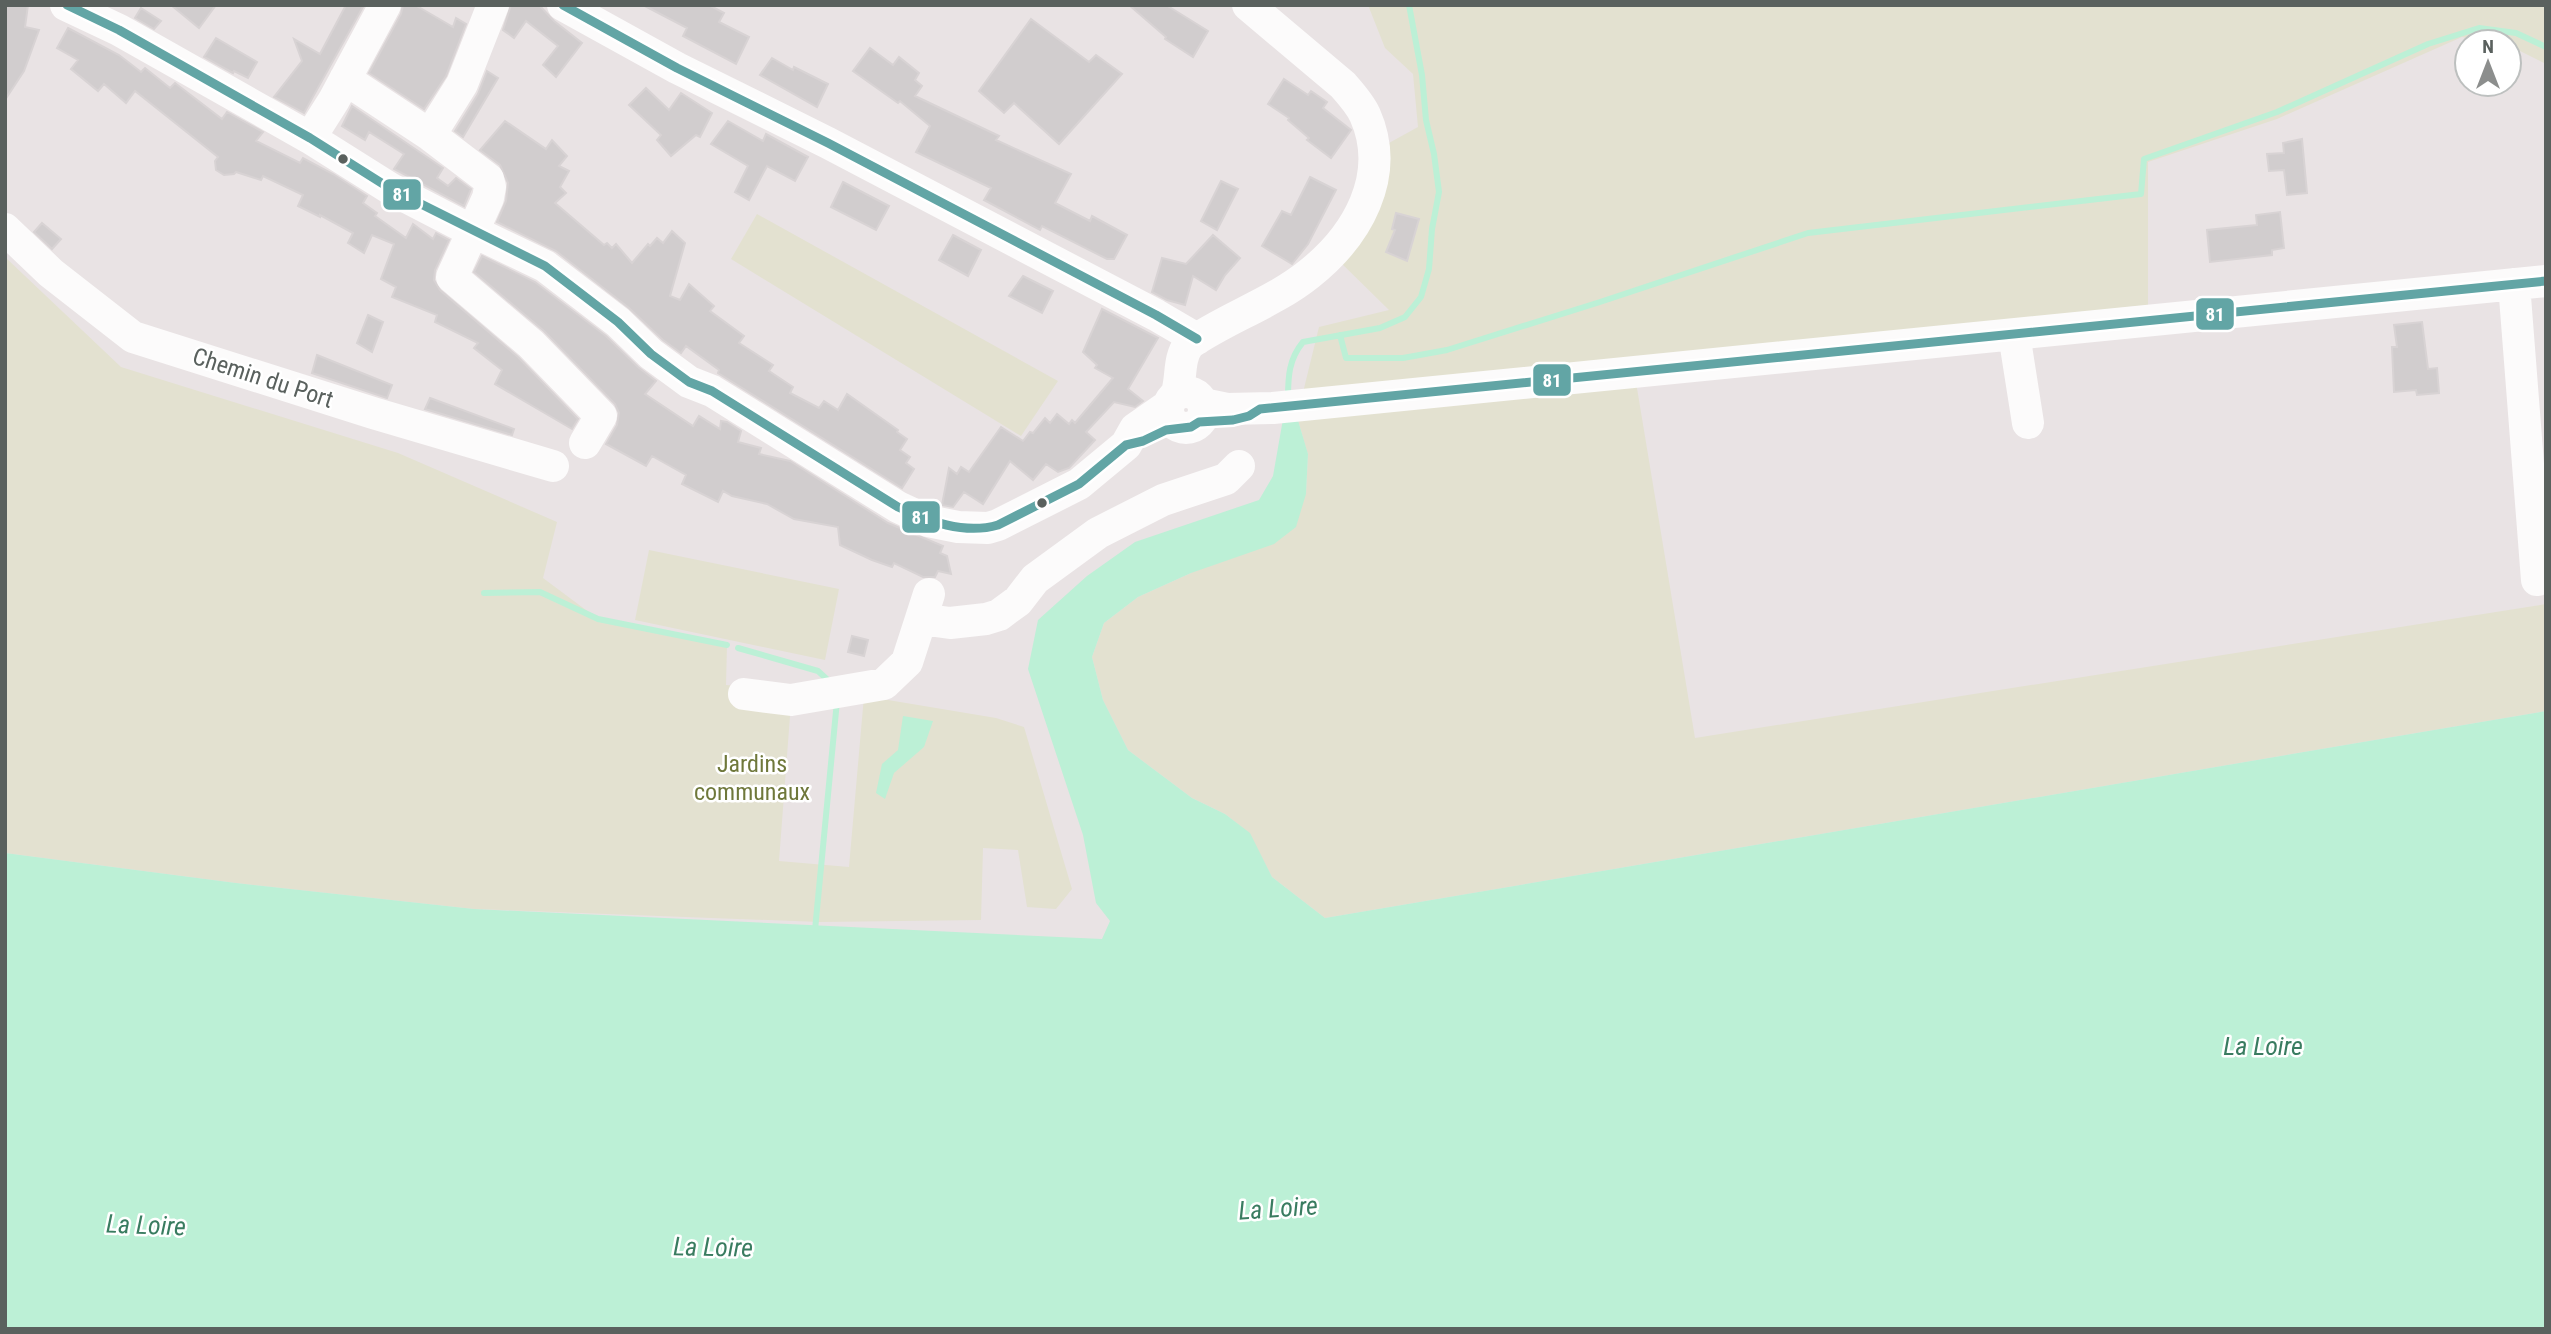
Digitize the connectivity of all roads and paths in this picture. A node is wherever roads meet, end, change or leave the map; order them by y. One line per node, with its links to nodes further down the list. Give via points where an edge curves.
1 (385, 5): 6 (street)
2 (493, 5): 7 (street, via 462,84)
3 (563, 5): 14 (street)
4 (1248, 5): 14 (street, via 1355,99 1371,131 1372,188 1353,226 1308,275)
5 (77, 8): 8 (street)
6 (345, 79): 7 (street); 8 (street)
7 (430, 135): 10 (street, via 488,179 488,198)
8 (310, 138): 10 (street, via 391,189)
9 (5, 229): 19 (street, Chemin du Port, via 51,273 133,337)
10 (472, 231): 16 (street, via 545,266 689,382 712,391 867,490 928,521 958,527 998,525 1079,484 1126,445 1135,429); 18 (street, via 452,277 531,344 601,416)
11 (2546, 281): 12 (street)
12 (2514, 284): 13 (street); 15 (street)
13 (2014, 334): 16 (street, via 1307,404 1266,409 1233,420); 17 (street)
14 (1196, 339): 16 (street, via 1202,371)
15 (2535, 400): 21 (street)
16 (1187, 408)
17 (2028, 423)
18 (584, 443)
19 (553, 466)
20 (1239, 466): 22 (street, via 1226,479 1163,500 1098,533 1035,579 1018,601 999,615 950,622 925,606 907,662 884,684 791,700)
21 (2537, 580)
22 (744, 694)

